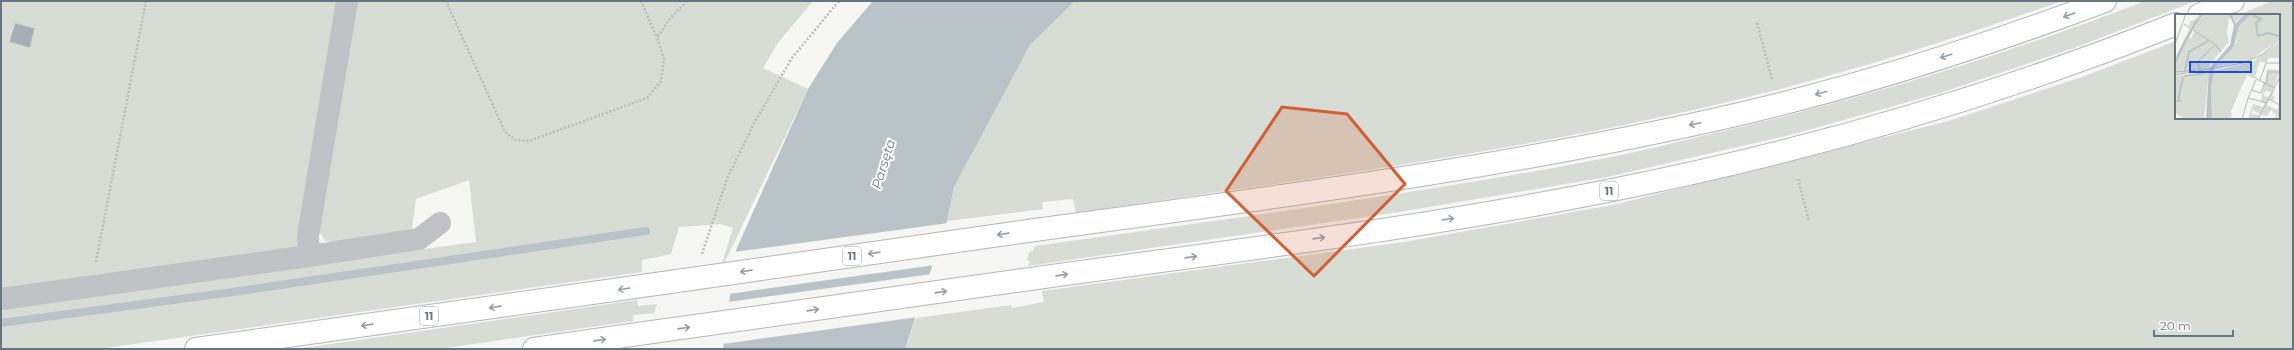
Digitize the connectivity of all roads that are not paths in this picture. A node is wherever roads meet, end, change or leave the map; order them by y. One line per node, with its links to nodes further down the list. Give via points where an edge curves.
1 (347, 1): 7 (lane, via 308,236)
2 (2105, 1): 9 (main road, 11, one-way to 9, bridge, via 1989,42 1772,106 1646,134 1448,171)
3 (2233, 1): 4 (main road)
4 (2201, 14)
5 (2175, 24): 10 (main road, 11, one-way to 5, bridge, via 1463,216 1617,190 1724,166 1945,106 2049,72)
6 (440, 223): 7 (lane, via 419,239)
7 (309, 256): 8 (lane)
8 (1, 299)
9 (196, 349)
10 (534, 349)

